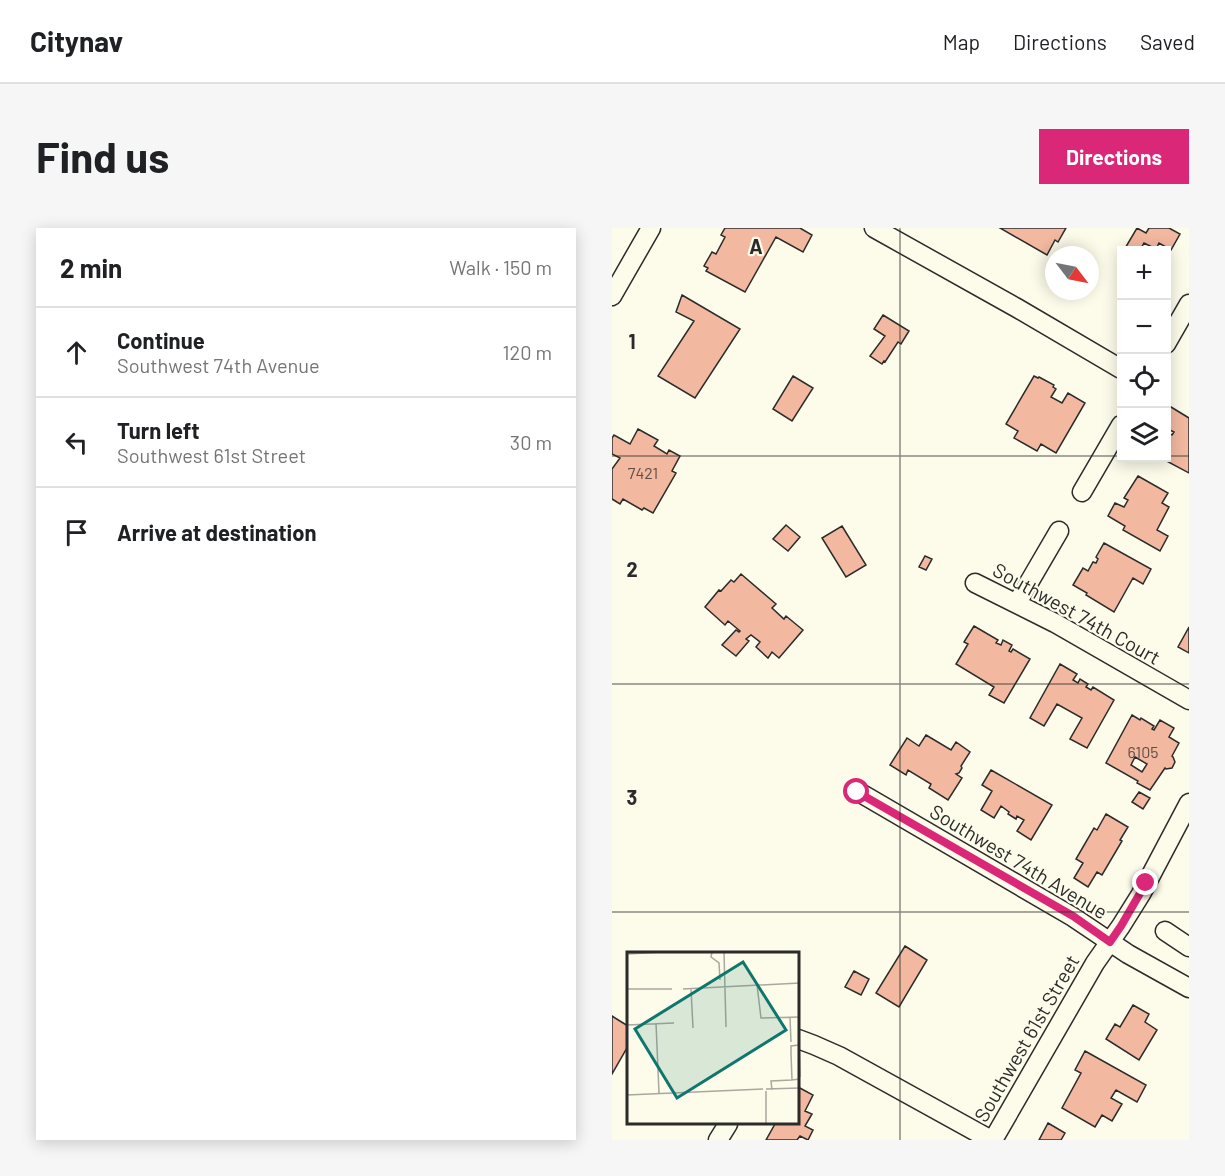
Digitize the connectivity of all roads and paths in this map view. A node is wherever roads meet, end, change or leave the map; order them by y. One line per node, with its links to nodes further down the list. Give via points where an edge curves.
1 (651, 228): 3 (street)
2 (874, 228): 6 (street)
3 (612, 296)
4 (1189, 304): 5 (street)
5 (1171, 337)
6 (1117, 366)
7 (1117, 433): 8 (street)
8 (1082, 492)
9 (1059, 531): 11 (street)
10 (975, 583): 11 (street, Southwest 74th Court)
11 (1017, 603): 12 (street, Southwest 74th Court)
12 (1189, 700)
13 (857, 792): 16 (street, Southwest 74th Avenue, via 1073,916)
14 (1189, 803): 16 (street, Southwest 61st Street, via 1141,894)
15 (1165, 931): 17 (street)
16 (1110, 942): 18 (street, Southwest 74th Avenue); 22 (street, Southwest 61st Street)
17 (1189, 947)
18 (1189, 988)
19 (800, 1040): 22 (street, via 839,1056)
20 (727, 1125): 21 (street)
21 (718, 1140)
22 (992, 1140)

